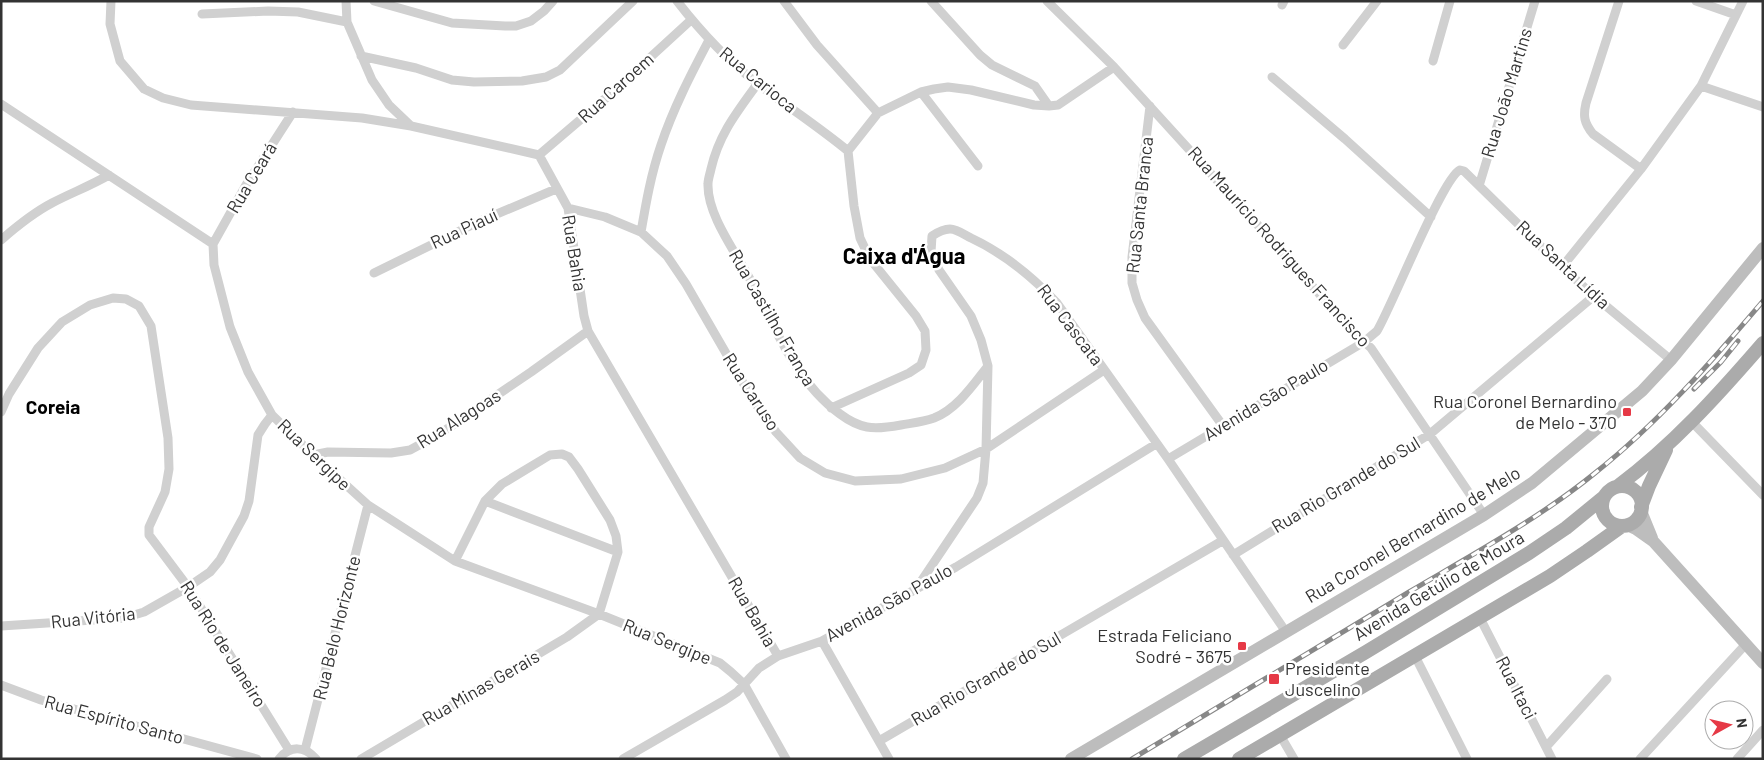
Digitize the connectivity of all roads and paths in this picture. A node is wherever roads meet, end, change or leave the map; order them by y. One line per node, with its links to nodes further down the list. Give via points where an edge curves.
1 (111, 1): 33 (street, via 110,24 120,61 144,89 191,105)
2 (346, 1): 19 (street)
3 (374, 1): 4 (street, via 452,23 505,26 531,21)
4 (553, 1)
5 (633, 1): 22 (street, via 560,70 546,77 522,81 452,80)
6 (677, 1): 18 (street, Rua Carioca)
7 (784, 1): 34 (street, via 817,45)
8 (931, 1): 30 (street, via 980,55 992,65 1035,86)
9 (1047, 1): 24 (street, Rua Maurício Rodrigues Francisco)
10 (1378, 1): 21 (street)
11 (1450, 1): 23 (street)
12 (1536, 1): 42 (street, Rua João Martins)
13 (1618, 1): 39 (street, via 1584,118 1593,134)
14 (1696, 1): 17 (street)
15 (1743, 1): 17 (street)
16 (202, 14): 19 (street, via 298,12)
17 (1736, 15): 27 (street)
18 (692, 20): 20 (street, Rua Carioca); 37 (street, Rua Caroem)
19 (346, 22): 22 (street)
20 (709, 40): 26 (street, Rua Carioca); 46 (street, via 661,145)
21 (1342, 45)
22 (361, 56): 35 (street, via 389,105)
23 (1433, 61)
24 (1114, 67): 30 (street, via 1070,98); 31 (street, Rua Maurício Rodrigues Francisco)
25 (1272, 77): 45 (street)
26 (758, 84): 36 (street, Rua Carioca); 59 (street, Rua Castilho França, via 725,129 708,183 710,201 722,232 776,333 815,393)
27 (1701, 86): 32 (street); 39 (street)
28 (921, 92): 30 (street, via 948,87); 34 (street); 38 (street)
29 (1, 104): 41 (street)
30 (1049, 106)
31 (1150, 106): 54 (street, Rua Maurício Rodrigues Francisco); 63 (street, Rua Santa Branca, via 1132,257 1132,283 1145,318)
32 (1763, 106)
33 (293, 112): 35 (street); 48 (street, Rua Ceará)
34 (878, 113): 36 (street)
35 (411, 126): 37 (street)
36 (848, 151): 59 (street, via 860,238 870,259 916,316 924,331 926,350 921,365 910,373)
37 (539, 155): 43 (street, Rua Bahia)
38 (978, 166)
39 (1641, 169): 50 (street)
40 (1458, 170): 42 (street, Rua Santa Lídia, via 1464,171); 45 (street, Avenida São Paulo)
41 (109, 175): 47 (street, via 51,203); 48 (street)
42 (1479, 186): 50 (street, Rua Santa Lídia)
43 (556, 188): 44 (street, Rua Bahia); 51 (street, Rua Piauí, via 478,222)
44 (568, 208): 46 (street, Rua Caruso, via 605,217); 53 (street, Rua Bahia)
45 (1431, 217): 54 (street, Avenida São Paulo, via 1381,325)
46 (641, 232): 67 (street, Rua Caruso, via 667,256 753,400 800,458 825,473 855,481 901,479 945,468)
47 (1, 240)
48 (213, 244): 61 (street, Rua Sergipe, via 214,265 230,327 248,372)
49 (1763, 248): 56 (main road, Rua Coronel Bernardino de Melo)
50 (1562, 267): 52 (street, Rua Santa Lídia)
51 (374, 274)
52 (1594, 296): 56 (street, Rua Santa Lídia); 64 (street, Rua Rio Grande do Sul)
53 (588, 331): 68 (street, Rua Alagoas, via 441,433 410,450); 91 (street, Rua Bahia)
54 (1364, 342): 63 (street, Avenida São Paulo); 64 (street, Rua Maurício Rodrigues Francisco, via 1376,354)
55 (1763, 343): 62 (main road)
56 (1671, 360): 76 (main road, Rua Coronel Bernardino de Melo, via 1642,392 1586,440 1532,483)
57 (988, 366): 58 (street, Rua Cascata, via 971,316 938,270 930,252 932,236 939,231 951,229 966,235 1022,268 1057,303); 59 (street, Rua Castilho França, via 968,392 947,410 920,422 867,427 849,421); 67 (street, Rua Cascata)
58 (1104, 370): 65 (street, Rua Cascata); 67 (street, Rua Caruso)
59 (832, 408)
60 (1, 412): 84 (street, Rua Rio de Janeiro, via 38,348 62,322 90,305 113,298 126,299 139,306 150,326 168,438 169,469 165,492 149,527 149,535)
61 (272, 415): 68 (street, Rua Sergipe); 84 (street, Rua Vitória, via 258,435 244,516 220,560 210,572)
62 (1692, 422): 66 (main road); 71 (street)
63 (1223, 426): 69 (street, Avenida São Paulo)
64 (1430, 434): 76 (street, Rua Maurício Rodrigues Francisco); 81 (street, Rua Rio Grande do Sul)
65 (1156, 444): 69 (street, Rua Cascata); 83 (street, Avenida São Paulo)
66 (1669, 445): 70 (main road); 75 (main road)
67 (986, 449): 83 (street, Rua Cascata, via 983,483 977,498)
68 (313, 455): 74 (street, Rua Sergipe)
69 (1168, 459): 78 (street, Rua Cascata)
70 (1618, 486): 72 (main road); 75 (main road, via 1635,491 1640,498)
71 (1763, 495)
72 (1604, 497): 77 (main road, via 1602,507 1605,516 1612,523); 112 (main road, Avenida Getúlio de Moura, via 1530,553)
73 (485, 501): 80 (street); 80 (street, via 502,484 550,455 562,454 569,457 578,469 610,520); 82 (street)
74 (368, 505): 82 (street, Rua Sergipe); 102 (street, Rua Belo Horizonte)
75 (1641, 509): 77 (main road, via 1636,520); 79 (main road)
76 (1484, 515): 88 (main road, Rua Coronel Bernardino de Melo)
77 (1624, 525): 79 (main road); 86 (main road)
78 (1222, 541): 81 (street, Rua Cascata); 99 (street, Rua Rio Grande do Sul)
79 (1653, 541): 90 (main road)
80 (618, 552): 85 (street)
81 (1233, 555): 88 (street, Rua Cascata)
82 (455, 561): 85 (street, Rua Sergipe)
83 (918, 586): 89 (street, Avenida São Paulo)
84 (188, 587): 87 (street, Rua Vitória, via 144,612 124,618); 101 (street, Rua Rio de Janeiro)
85 (599, 614): 95 (street, Rua Sergipe, via 720,663); 107 (street, Rua Minas Gerais, via 567,637)
86 (1480, 618): 92 (main road); 100 (street, Rua Itaci)
87 (1, 626)
88 (1286, 632): 111 (main road, Rua Coronel Bernardino de Melo)
89 (822, 640): 91 (street, Avenida São Paulo); 99 (street)
90 (1746, 644): 93 (main road); 117 (street)
91 (778, 656): 95 (street, Avenida São Paulo)
92 (1415, 656): 98 (main road); 115 (street)
93 (1763, 664)
94 (1607, 679): 100 (street)
95 (744, 684): 103 (street, Avenida São Paulo, via 725,700); 109 (street, Rua Sergipe)
96 (1, 685): 104 (street, Rua Espírito Santo, via 41,700)
97 (1763, 730): 118 (street)
98 (1280, 735): 113 (main road); 114 (street)
99 (879, 741): 110 (street)
100 (1546, 747): 116 (street, Rua Itaci)
101 (289, 750): 102 (street); 105 (street)
102 (305, 750): 106 (street)
103 (638, 755): 108 (street, Avenida São Paulo)
104 (257, 759)
105 (279, 759)
106 (316, 759)
107 (361, 759)
108 (623, 759)
109 (786, 759)
110 (890, 759)
111 (1071, 759)
112 (1184, 759)
113 (1239, 759)
114 (1294, 759)
115 (1467, 759)
116 (1552, 759)
117 (1640, 759)
118 (1737, 759)

